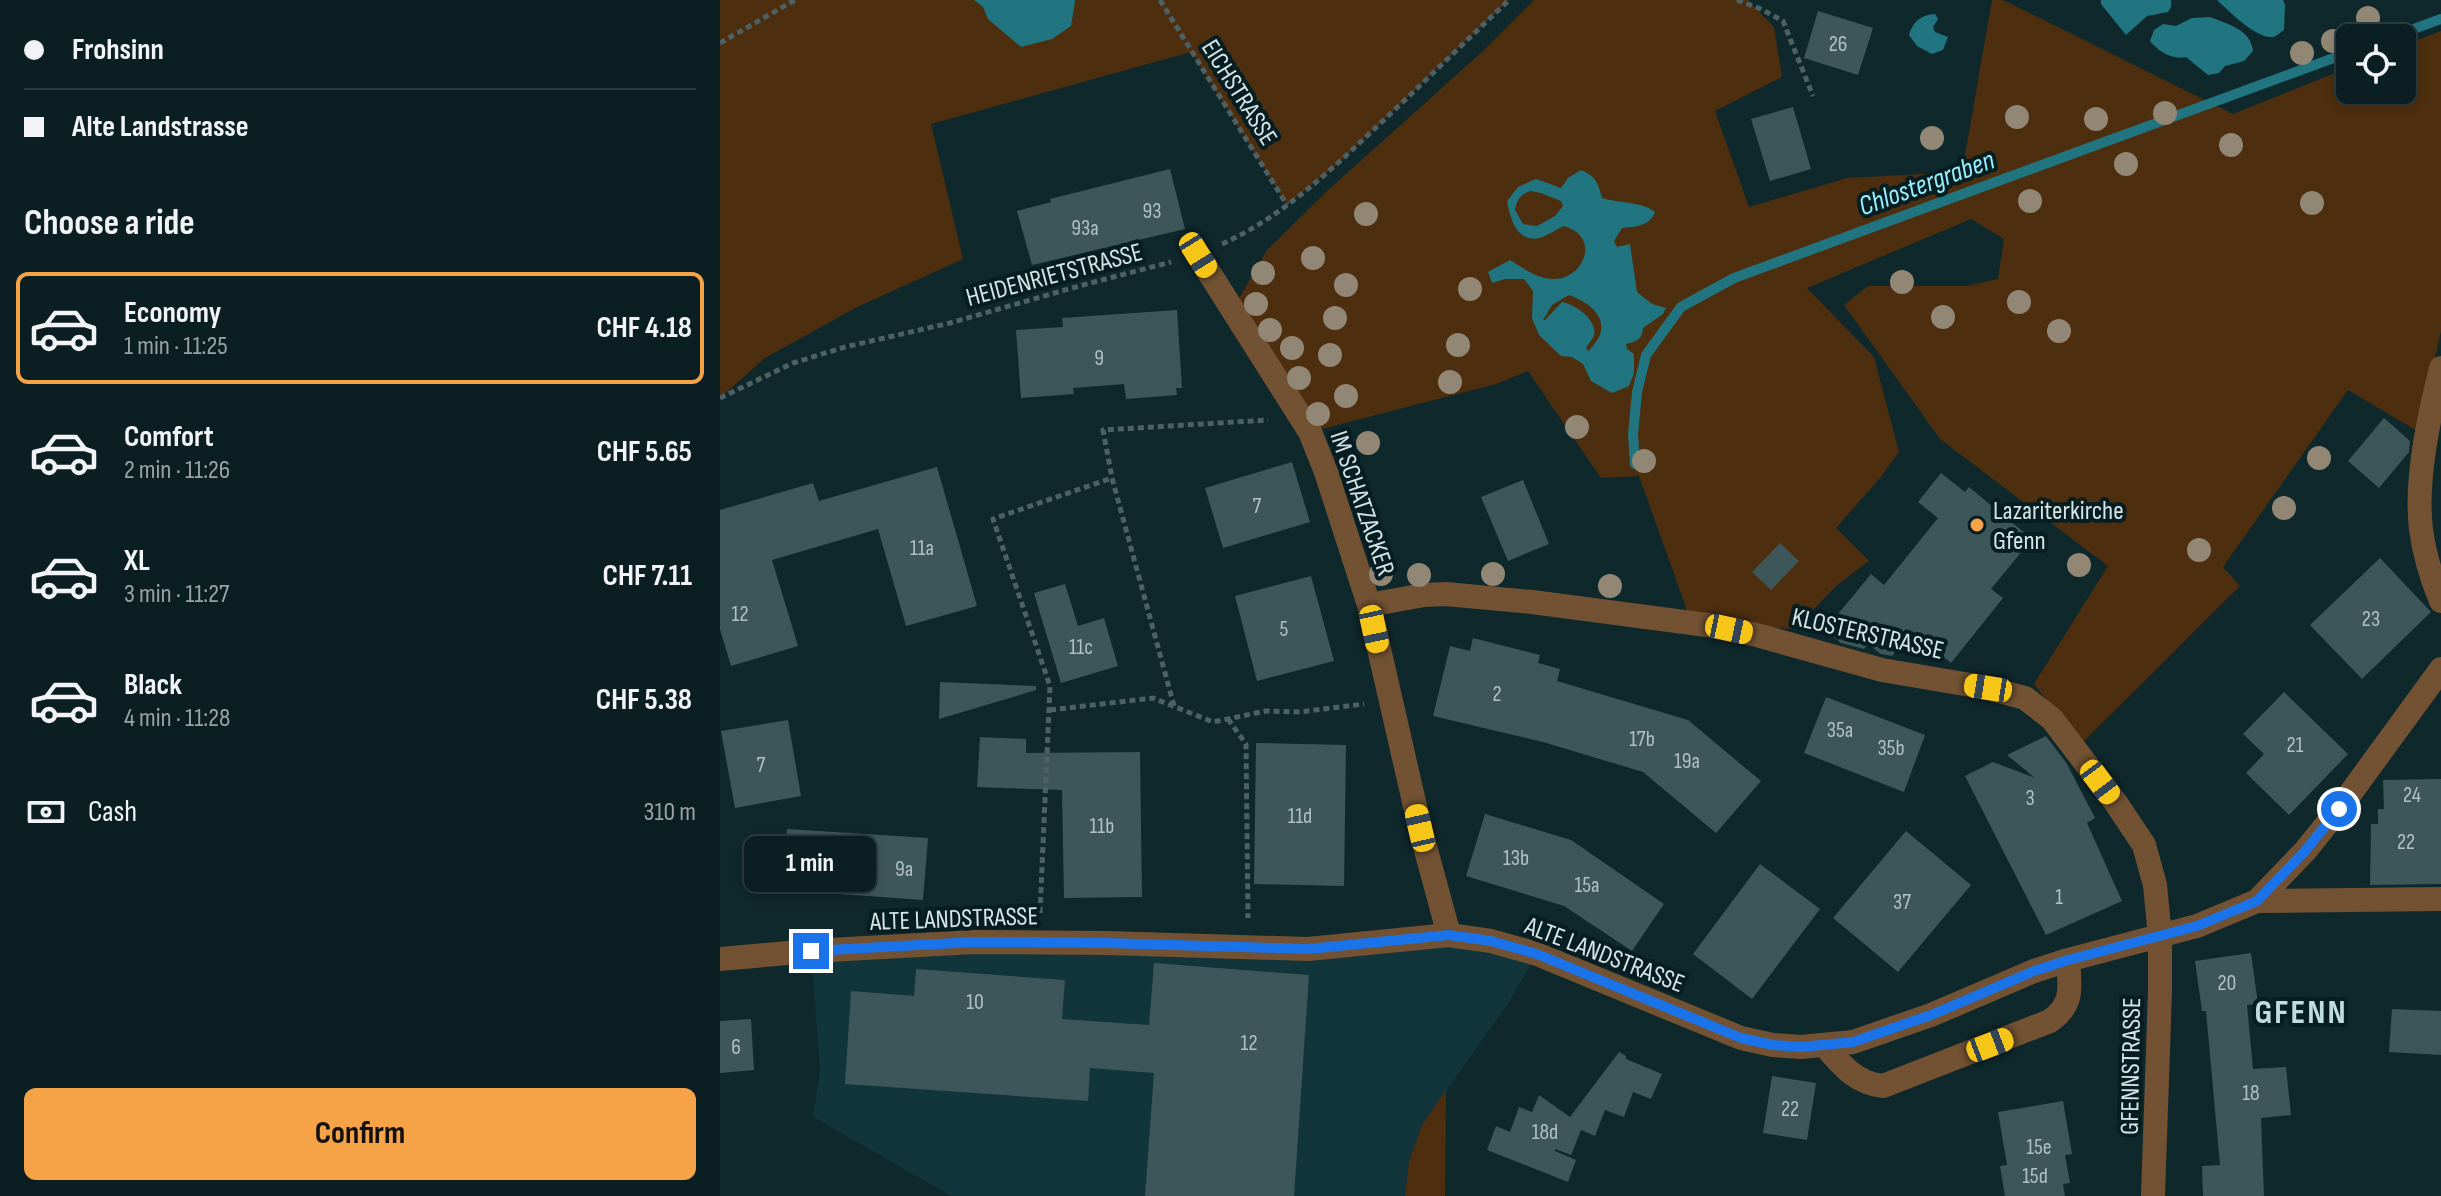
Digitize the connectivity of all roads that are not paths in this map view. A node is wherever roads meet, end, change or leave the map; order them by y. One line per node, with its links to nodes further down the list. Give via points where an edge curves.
1 (1198, 255): 4 (street, IM SCHATZACKER, via 1310,432)
2 (2441, 368): 3 (street, via 2420,491 2421,529)
3 (2441, 601)
4 (1369, 605): 8 (street, IM SCHATZACKER); 9 (street, KLOSTERSTRASSE, via 1446,594 1707,625 1882,670 2025,698 2052,719 2144,845)
5 (2441, 669): 7 (street, via 2339,809)
6 (2441, 899): 7 (street, ALTE LANDSTRASSE)
7 (2257, 901): 9 (street, ALTE LANDSTRASSE)
8 (1449, 935): 10 (street, ALTE LANDSTRASSE, via 1308,949 974,942); 12 (street, ALTE LANDSTRASSE, via 1537,954 1741,1038)
9 (2160, 937): 11 (street, ALTE LANDSTRASSE); 13 (street, GFENNSTRASSE)
10 (720, 959)
11 (2068, 960): 12 (street, ALTE LANDSTRASSE, via 1883,1033); 12 (street, via 2066,1007 2050,1021 1883,1086 1845,1070)
12 (1825, 1046)
13 (2153, 1196)

